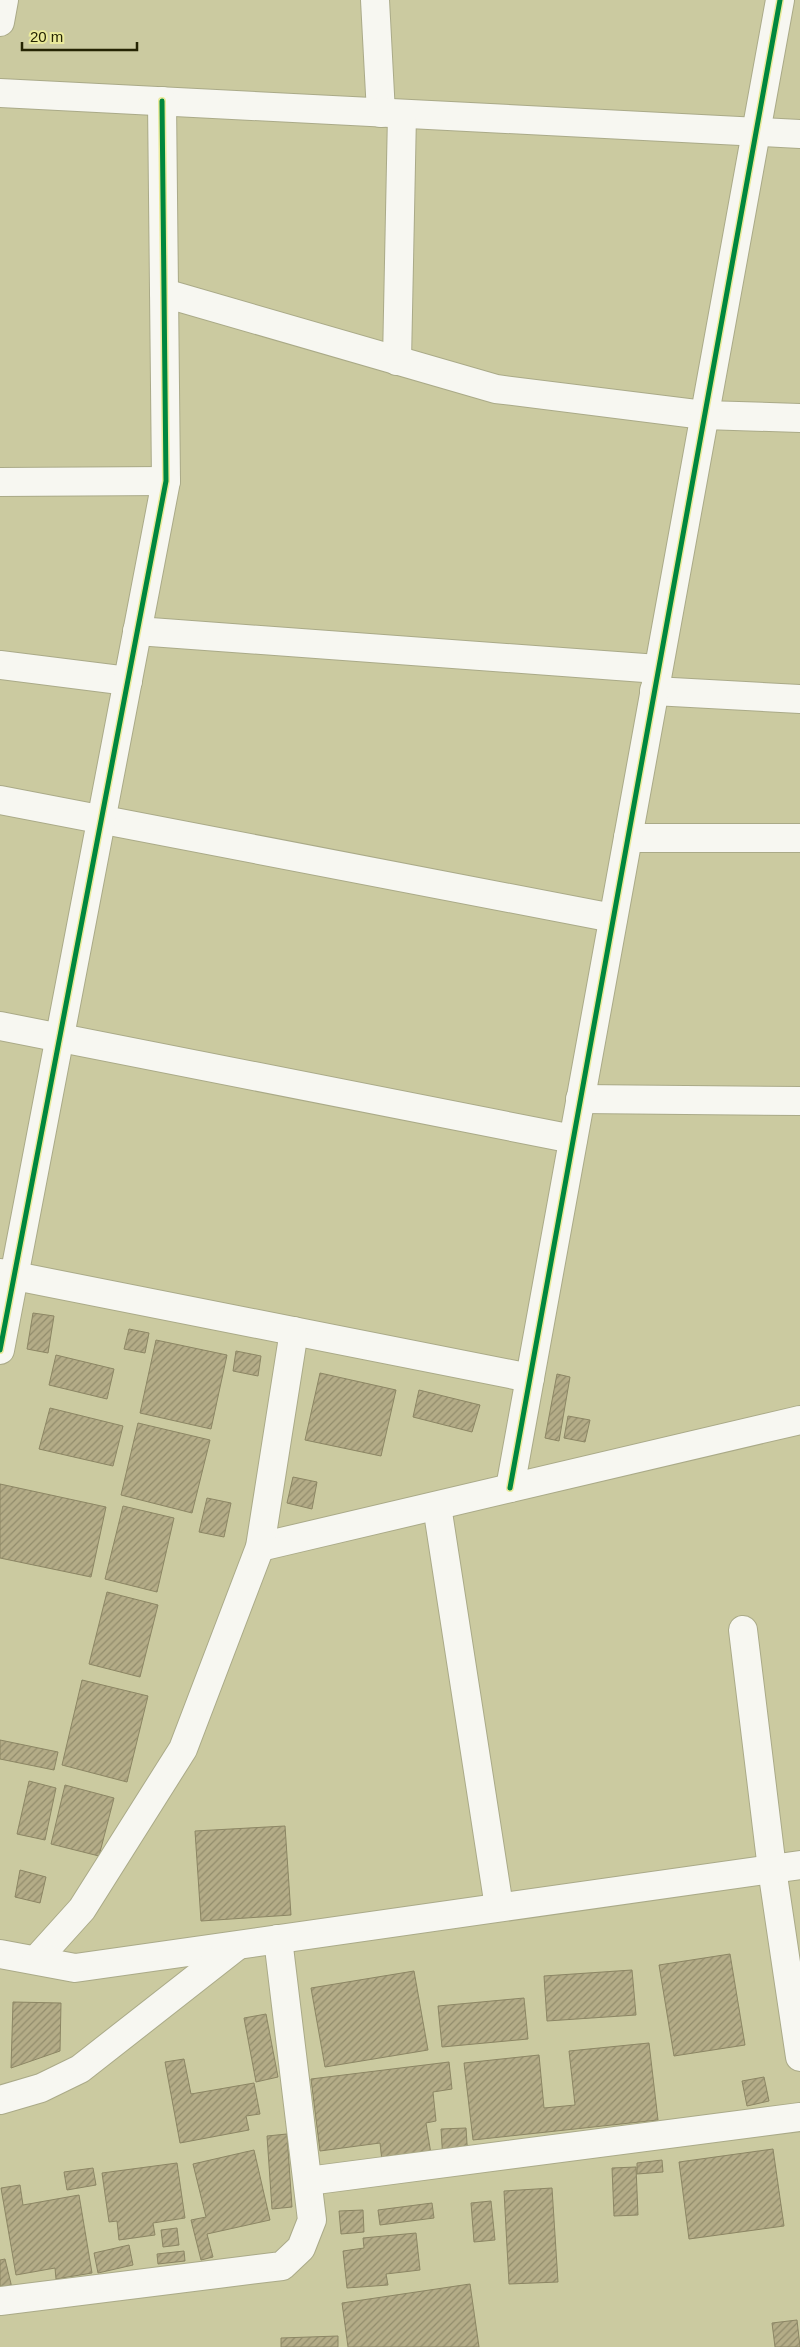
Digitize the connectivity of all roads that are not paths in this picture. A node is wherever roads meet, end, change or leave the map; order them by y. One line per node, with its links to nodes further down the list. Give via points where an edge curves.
1 (4, 0): 4 (street)
2 (375, 0): 7 (street)
3 (780, 0): 8 (street)
4 (0, 22)
5 (0, 93): 6 (street)
6 (162, 101): 7 (street); 10 (street)
7 (392, 113): 8 (street); 11 (street)
8 (756, 131): 9 (street); 12 (street)
9 (800, 134)
10 (164, 293): 11 (street); 14 (street)
11 (397, 361): 12 (street, via 496,389)
12 (704, 415): 13 (street); 18 (street)
13 (800, 418)
14 (166, 481): 15 (street); 16 (street)
15 (0, 482)
16 (137, 631): 18 (street); 19 (street)
17 (0, 665): 19 (street)
18 (656, 680): 20 (street); 23 (street)
19 (128, 681): 22 (street)
20 (800, 699)
21 (0, 800): 22 (street)
22 (102, 819): 25 (street); 27 (street)
23 (628, 838): 24 (street); 25 (street)
24 (800, 838)
25 (613, 918): 28 (street)
26 (0, 1026): 27 (street)
27 (60, 1037): 30 (street); 31 (street)
28 (580, 1100): 29 (street); 30 (street)
29 (800, 1102)
30 (573, 1139): 34 (street)
31 (7, 1274): 32 (street); 33 (street)
32 (294, 1331): 34 (street); 38 (street)
33 (0, 1350)
34 (530, 1378): 36 (street)
35 (800, 1420): 36 (street)
36 (510, 1488): 37 (street)
37 (437, 1506): 38 (street); 42 (street)
38 (260, 1547): 46 (street, via 183,1749 82,1909)
39 (742, 1630): 41 (street)
40 (800, 1865): 41 (street)
41 (772, 1869): 42 (street); 47 (street)
42 (499, 1908): 43 (street)
43 (278, 1939): 44 (street); 50 (street)
44 (239, 1944): 46 (street, via 75,1968); 48 (street, via 80,2069 41,2088)
45 (0, 1954): 46 (street)
46 (36, 1960)
47 (800, 2057)
48 (0, 2100)
49 (800, 2117): 50 (street)
50 (308, 2181): 51 (street, via 312,2220 301,2248 282,2266)
51 (0, 2301)

